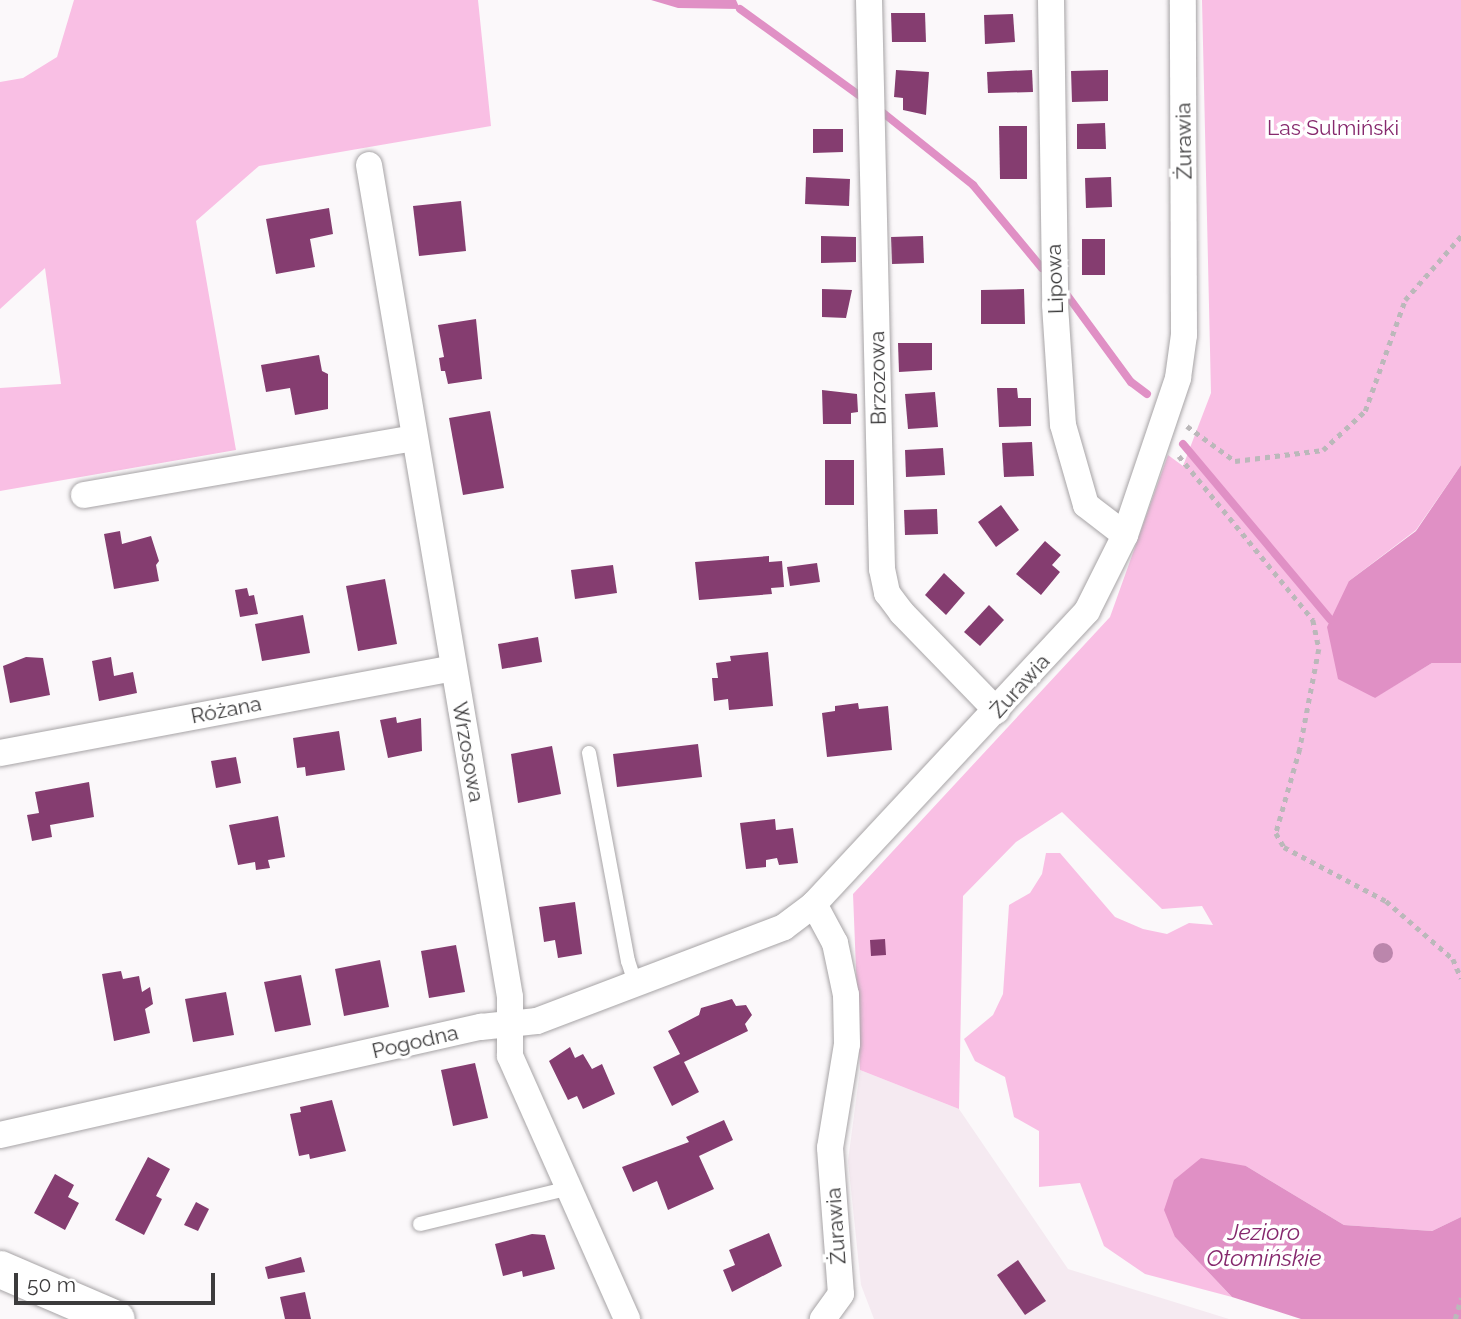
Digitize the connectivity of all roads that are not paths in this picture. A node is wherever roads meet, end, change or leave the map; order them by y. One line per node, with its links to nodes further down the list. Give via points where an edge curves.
1 (869, 0): 9 (street, Brzozowa, via 882,569 887,593 902,613)
2 (1051, 0): 7 (street, Lipowa, via 1055,305 1063,425 1086,505)
3 (1183, 0): 7 (street, Żurawia, via 1184,335 1163,425)
4 (369, 166): 5 (street, Wrzosowa)
5 (414, 438): 6 (street); 8 (street, Wrzosowa)
6 (84, 495)
7 (1125, 535): 9 (street, Żurawia, via 1087,611)
8 (453, 668): 10 (street, Różana); 14 (street, Wrzosowa, via 510,997)
9 (997, 711): 12 (street, Żurawia)
10 (0, 753)
11 (589, 753): 13 (lane)
12 (814, 904): 13 (street, Pogodna, via 784,927); 21 (street, Żurawia, via 835,943 846,995 846,1044 830,1149 841,1294)
13 (636, 986): 14 (street, Pogodna, via 537,1021)
14 (510, 1025): 15 (street, Pogodna, via 481,1027); 16 (street, Wrzosowa, via 510,1056)
15 (0, 1135)
16 (570, 1188): 17 (lane); 20 (street, Wrzosowa)
17 (420, 1224)
18 (0, 1269): 19 (street)
19 (116, 1319)
20 (627, 1319)
21 (823, 1319)

